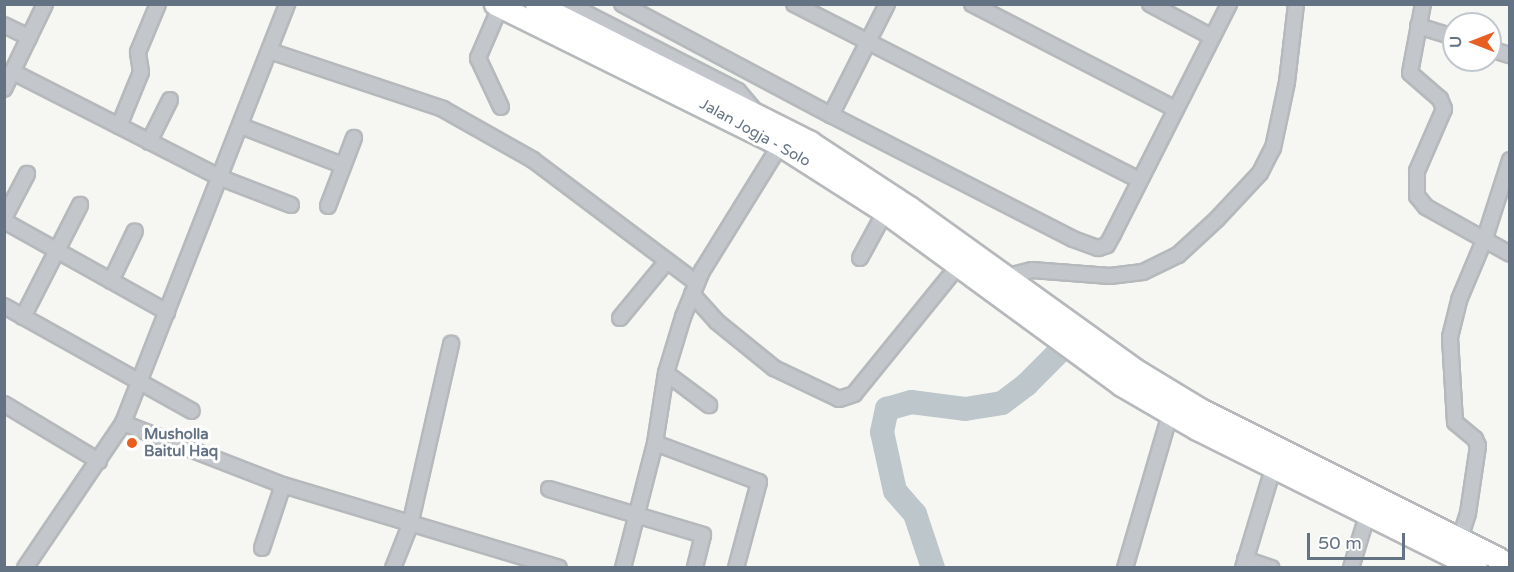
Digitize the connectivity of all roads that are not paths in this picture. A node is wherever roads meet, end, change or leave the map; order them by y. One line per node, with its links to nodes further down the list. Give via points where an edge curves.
1 (45, 4): 18 (street)
2 (158, 4): 29 (street, via 138,52 141,72)
3 (287, 4): 21 (street)
4 (536, 4): 27 (highway, Jalan Jogja - Solo)
5 (568, 4): 27 (street, via 738,91)
6 (622, 4): 28 (street)
7 (794, 4): 20 (street)
8 (887, 4): 20 (street)
9 (972, 4): 26 (street)
10 (1150, 4): 19 (street)
11 (1229, 4): 19 (street)
12 (1296, 4): 52 (street, via 1276,141 1260,173 1217,219 1178,255 1143,272 1110,276 1032,270)
13 (1423, 4): 16 (street)
14 (498, 6): 25 (street, via 478,58); 33 (highway, Jalan Jogja - Solo)
15 (4, 25): 18 (street)
16 (1418, 26): 17 (street); 45 (street, via 1410,73 1440,99 1444,109 1417,171 1417,196 1426,207)
17 (1442, 33)
18 (29, 37): 22 (street)
19 (1212, 37): 26 (street)
20 (868, 42): 28 (street); 38 (street)
21 (270, 51): 30 (street); 49 (street, via 444,110 533,160)
22 (13, 72): 23 (street); 29 (street)
23 (4, 89)
24 (170, 100): 32 (street)
25 (501, 107)
26 (1175, 109): 38 (street)
27 (758, 115): 52 (highway, Jalan Jogja - Solo, via 810,142)
28 (831, 115): 38 (street, via 1073,239 1098,248 1107,245)
29 (119, 126): 32 (street)
30 (241, 126): 35 (street); 37 (street)
31 (354, 138): 35 (street)
32 (149, 142): 37 (street)
33 (780, 145): 42 (highway, Jalan Jogja - Solo); 53 (street)
34 (1509, 160): 45 (street)
35 (342, 165): 41 (street)
36 (27, 174): 43 (street)
37 (221, 178): 40 (street); 55 (street)
38 (1139, 180)
39 (80, 205): 46 (street)
40 (291, 205)
41 (328, 206)
42 (885, 212): 48 (street); 50 (highway, Jalan Jogja - Solo)
43 (4, 219): 46 (street)
44 (135, 231): 51 (street)
45 (1485, 238): 47 (street); 74 (street, via 1459,300 1450,338 1455,422 1478,446 1468,513)
46 (55, 250): 51 (street); 56 (street)
47 (1509, 254)
48 (860, 258)
49 (667, 261): 53 (street); 57 (street)
50 (958, 266): 52 (highway, Jalan Jogja - Solo); 53 (street, via 854,394 839,399 774,368 716,321)
51 (111, 281): 55 (street)
52 (1003, 285): 64 (highway, via 1121,385); 71 (highway, via 1200,409)
53 (695, 288): 59 (street)
54 (4, 306): 56 (street)
55 (167, 312): 60 (street)
56 (23, 317): 60 (street)
57 (620, 318)
58 (451, 344): 73 (street)
59 (666, 373): 62 (street); 66 (street)
60 (139, 382): 63 (street); 65 (street)
61 (4, 404): 67 (street)
62 (709, 405)
63 (192, 411)
64 (1170, 414): 68 (highway); 86 (street)
65 (123, 423): 67 (street); 69 (street)
66 (655, 443): 72 (street); 85 (street, via 759,483)
67 (99, 461): 80 (street)
68 (1274, 465): 71 (highway); 77 (street)
69 (283, 485): 73 (street); 75 (street)
70 (549, 489): 72 (street)
71 (1370, 505): 74 (highway); 79 (highway); 88 (street)
72 (636, 514): 83 (street); 84 (street, via 703,535)
73 (410, 525): 76 (street); 81 (street)
74 (1460, 538): 78 (highway)
75 (262, 548)
76 (508, 561): 82 (street)
77 (1244, 563): 87 (street)
78 (1509, 564)
79 (1472, 566)
80 (25, 567)
81 (393, 567)
82 (559, 567)
83 (623, 567)
84 (695, 567)
85 (736, 567)
86 (1125, 567)
87 (1271, 567)
88 (1351, 567)

